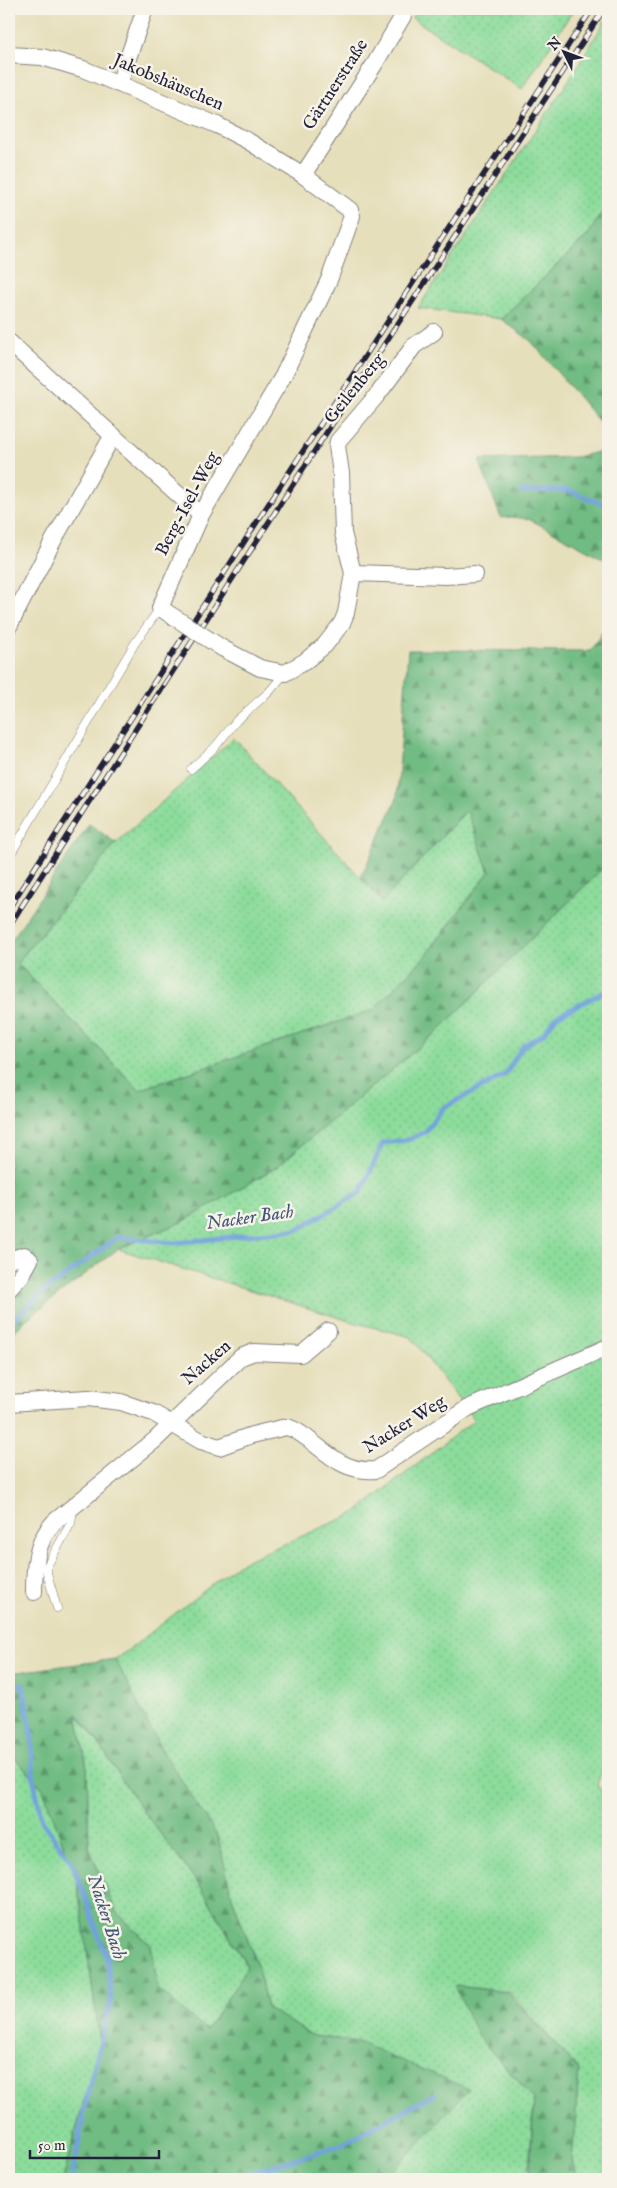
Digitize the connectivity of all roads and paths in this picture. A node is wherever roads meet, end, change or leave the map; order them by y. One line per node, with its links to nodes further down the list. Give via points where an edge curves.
1 (145, 9): 4 (street)
2 (403, 16): 5 (street, Gärtnerstraße)
3 (9, 55): 4 (street, Jakobshäuschen, via 42,57)
4 (119, 84): 5 (street, Jakobshäuschen, via 218,125)
5 (302, 174): 9 (street, Berg-Isel-Weg, via 350,210 350,224 329,280 283,376)
6 (434, 332): 10 (street, Geilenberg, via 414,346 338,441 343,533)
7 (9, 342): 8 (street)
8 (113, 435): 9 (street); 13 (street)
9 (201, 515): 12 (street, Berg-Isel-Weg)
10 (353, 574): 11 (street); 14 (street, Geilenberg, via 342,623 325,645)
11 (475, 574)
12 (160, 608): 14 (street, bridge, via 260,668); 16 (lane, Berg-Isel-Weg, via 135,642)
13 (9, 626)
14 (285, 673): 15 (lane, Geilenberg)
15 (191, 769)
16 (9, 857)
17 (9, 1260): 18 (street, via 24,1255 30,1260)
18 (9, 1289)
19 (328, 1331): 22 (street, Nacken, via 301,1354 245,1354)
20 (608, 1347): 22 (street, Nacker Weg, via 468,1408 376,1470 360,1471 341,1465 286,1427 219,1447)
21 (9, 1403): 22 (street, Nacker Weg, via 88,1398 121,1402)
22 (172, 1423): 23 (street)
23 (74, 1506): 24 (street, via 49,1527 39,1545); 25 (lane, via 71,1523 47,1566)
24 (34, 1592)
25 (58, 1608)

